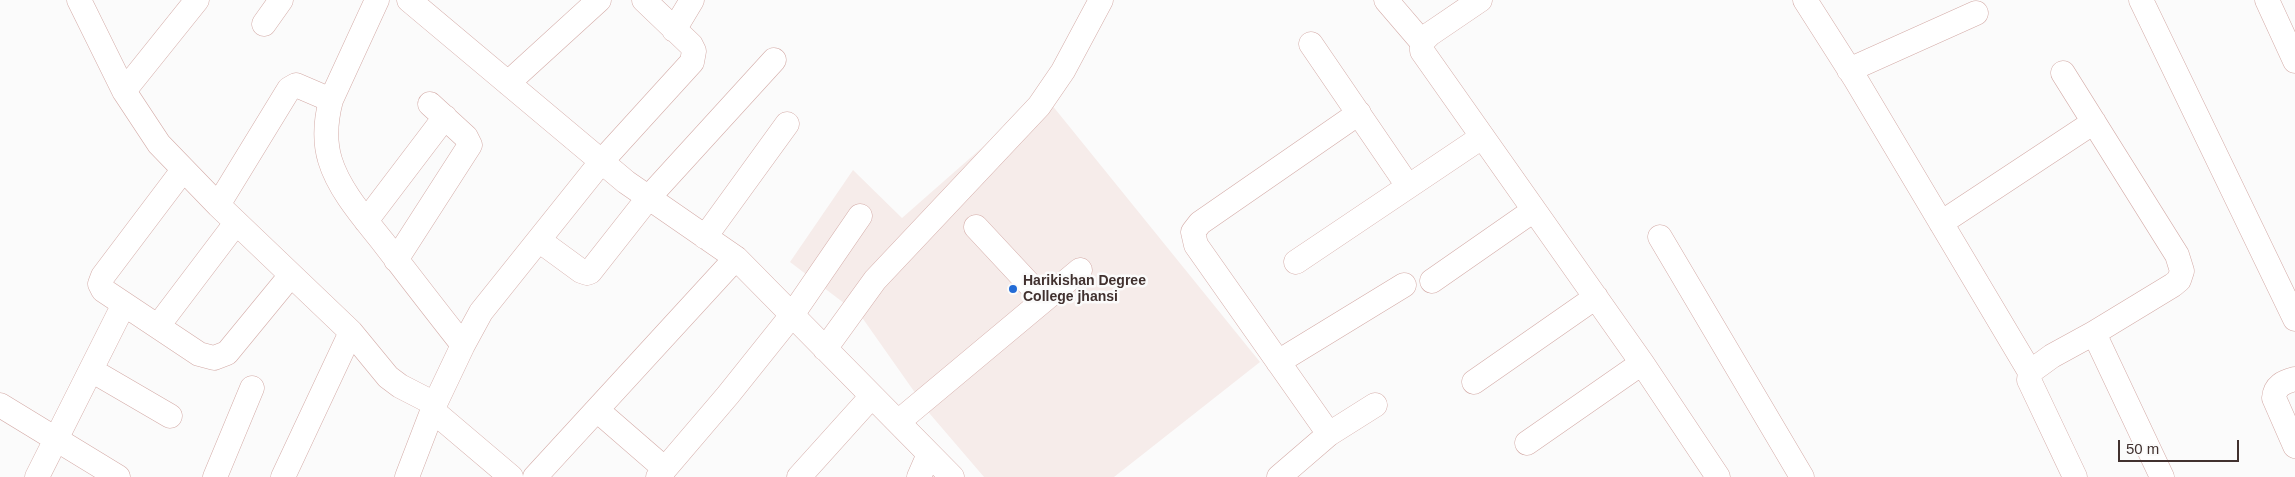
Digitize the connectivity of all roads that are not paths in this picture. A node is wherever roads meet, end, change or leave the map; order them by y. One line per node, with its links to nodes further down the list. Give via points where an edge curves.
1 (79, 0): 25 (street)
2 (197, 0): 25 (street)
3 (281, 0): 16 (street)
4 (378, 0): 26 (street)
5 (409, 0): 24 (street)
6 (599, 0): 24 (street)
7 (644, 0): 17 (street)
8 (692, 0): 17 (street)
9 (1101, 0): 61 (street, via 1063,71 1039,106 875,280)
10 (1386, 0): 18 (street)
11 (1480, 0): 18 (street)
12 (1805, 0): 22 (street)
13 (2141, 0): 56 (street)
14 (2267, 0): 21 (street)
15 (1976, 14): 22 (street)
16 (264, 24)
17 (674, 30): 31 (street, via 694,51 692,62)
18 (1422, 42): 30 (street, via 1422,51)
19 (1311, 44): 27 (street)
20 (774, 60): 34 (street)
21 (2295, 61)
22 (1849, 70): 40 (street)
23 (2063, 73): 28 (street)
24 (508, 83): 31 (street)
25 (124, 91): 32 (street, via 158,144)
26 (331, 100): 35 (street, via 296,85 289,89); 38 (street, via 326,136 330,160 339,182)
27 (1359, 113): 33 (street); 62 (street, via 1200,223 1193,232 1196,245)
28 (2094, 122): 40 (street); 59 (street, via 2177,255 2182,271 2173,285)
29 (787, 124): 42 (street)
30 (1482, 137): 33 (street); 36 (street)
31 (601, 162): 34 (street); 44 (street)
32 (183, 170): 35 (street); 54 (street, via 100,281 103,290)
33 (1408, 186): 47 (street)
34 (650, 197): 42 (street); 44 (street, via 588,273)
35 (218, 205): 39 (street)
36 (1534, 210): 50 (street); 52 (street)
37 (860, 216): 55 (street)
38 (366, 221): 46 (street); 46 (street, via 437,111 466,137 468,150)
39 (236, 223): 49 (street); 57 (street)
40 (1940, 223): 65 (street)
41 (976, 227): 53 (street)
42 (705, 237): 45 (street)
43 (1660, 237): 94 (street)
44 (540, 241): 60 (street, via 482,312)
45 (736, 258): 55 (street); 73 (street)
46 (396, 260): 60 (street)
47 (1296, 262)
48 (1080, 270): 53 (street)
49 (291, 275): 57 (street, via 221,357 199,354); 58 (street)
50 (1432, 281)
51 (1404, 285): 62 (street)
52 (1596, 297): 63 (street); 67 (street)
53 (1044, 300): 75 (street)
54 (124, 304): 57 (street); 64 (street)
55 (792, 315): 61 (street); 81 (street)
56 (2295, 320)
57 (158, 326)
58 (351, 332): 72 (street, via 388,377); 85 (street)
59 (2094, 333): 65 (street); 96 (street)
60 (462, 345): 72 (street)
61 (825, 349): 69 (street)
62 (1278, 362): 76 (street)
63 (1642, 363): 78 (street); 93 (street)
64 (91, 370): 74 (street); 77 (street)
65 (2030, 372): 95 (street, via 2029,380)
66 (2295, 379): 79 (street, via 2280,385 2274,398)
67 (1474, 382)
68 (252, 388): 84 (street)
69 (872, 396): 75 (street); 89 (street)
70 (0, 405): 77 (street)
71 (1375, 405): 76 (street)
72 (434, 407): 86 (street); 87 (street)
73 (597, 410): 81 (street); 88 (street)
74 (170, 416)
75 (898, 422): 80 (street)
76 (1330, 434): 92 (street)
77 (55, 440): 82 (street); 83 (street)
78 (1527, 443)
79 (2295, 446)
80 (928, 454): 90 (street); 91 (street)
81 (661, 473)
82 (37, 477)
83 (118, 477)
84 (215, 477)
85 (283, 477)
86 (407, 477)
87 (511, 477)
88 (535, 477)
89 (799, 477)
90 (919, 477)
91 (952, 477)
92 (1279, 477)
93 (1718, 477)
94 (1802, 477)
95 (2075, 477)
96 (2162, 477)

